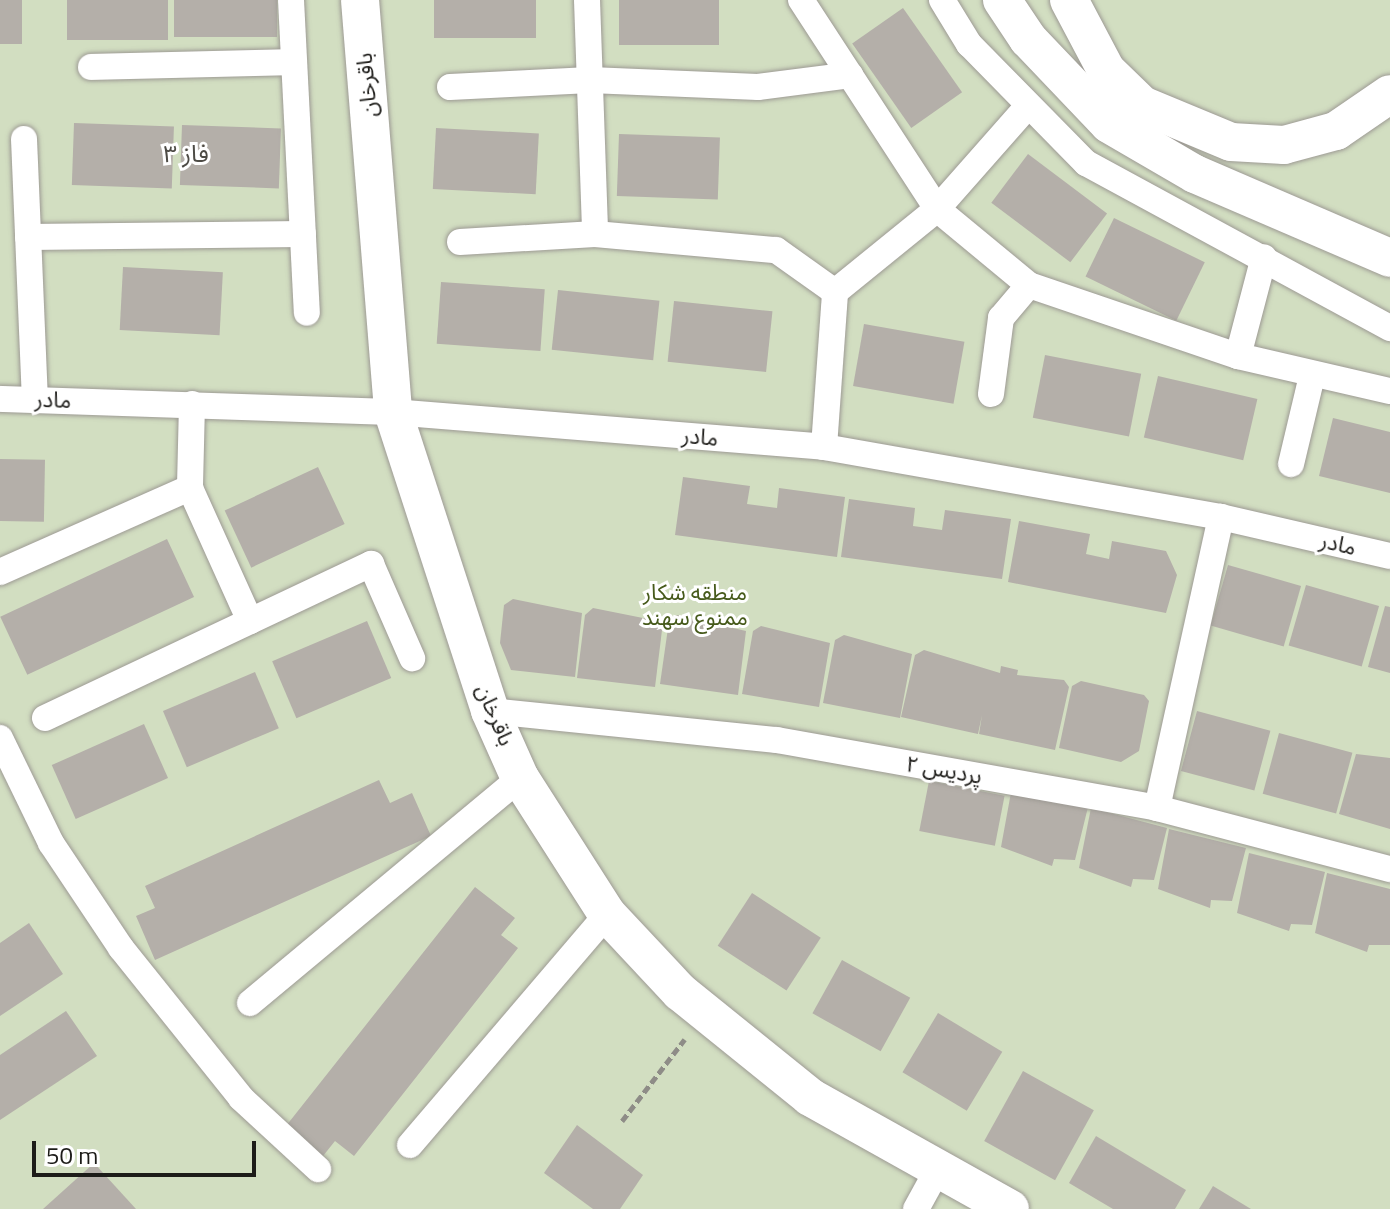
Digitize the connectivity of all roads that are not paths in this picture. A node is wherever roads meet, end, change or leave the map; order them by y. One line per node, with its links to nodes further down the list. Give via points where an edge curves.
1 (291, 0): 8 (street)
2 (360, 0): 34 (main road, باقرخان)
3 (587, 0): 11 (street)
4 (801, 0): 10 (street)
5 (942, 0): 14 (street, via 969,44)
6 (1002, 0): 22 (main road, via 1028,39 1109,124 1195,174)
7 (1069, 0): 13 (main road, via 1106,70 1142,105 1231,142 1284,145 1336,131)
8 (294, 62): 9 (street); 17 (street)
9 (91, 67)
10 (850, 75): 11 (street, via 758,87); 16 (street)
11 (590, 80): 12 (street); 18 (street)
12 (450, 87)
13 (1390, 94)
14 (1026, 108): 16 (street); 21 (street, via 1086,163)
15 (24, 139): 19 (street)
16 (937, 209): 23 (street); 24 (street)
17 (303, 234): 19 (street); 25 (street)
18 (595, 234): 20 (street); 24 (street, via 776,250)
19 (28, 237): 32 (street)
20 (460, 242)
21 (1264, 257): 26 (street); 27 (street)
22 (1390, 258)
23 (1029, 285): 27 (street); 30 (street, via 1001,318)
24 (835, 292): 35 (street)
25 (307, 313)
26 (1390, 328)
27 (1238, 356): 28 (street)
28 (1312, 376): 29 (street); 36 (street)
29 (1390, 391)
30 (991, 394)
31 (0, 399): 32 (street, مادر)
32 (35, 399): 33 (street, مادر)
33 (192, 404): 34 (street, مادر); 37 (street)
34 (393, 412): 35 (street, مادر); 43 (main road, باقرخان)
35 (824, 447): 38 (street, مادر)
36 (1291, 464)
37 (190, 488): 40 (street); 41 (street)
38 (1221, 517): 39 (street, مادر); 47 (street)
39 (1390, 556)
40 (0, 572)
41 (250, 621): 42 (street, via 371,564); 44 (street)
42 (412, 658)
43 (490, 711): 46 (main road, باقرخان); 47 (street, پردیس ۲, via 777,740)
44 (45, 718)
45 (0, 738): 52 (street, via 51,843 121,948 241,1098)
46 (520, 778): 49 (main road, باقرخان); 50 (street)
47 (1157, 808): 48 (street, پردیس ۲)
48 (1390, 869)
49 (607, 914): 51 (street); 53 (main road, باقرخان, via 705,1012 810,1097)
50 (250, 1003)
51 (410, 1145)
52 (318, 1169)
53 (938, 1169): 54 (street); 55 (main road, باقرخان)
54 (916, 1209)
55 (1010, 1209)

